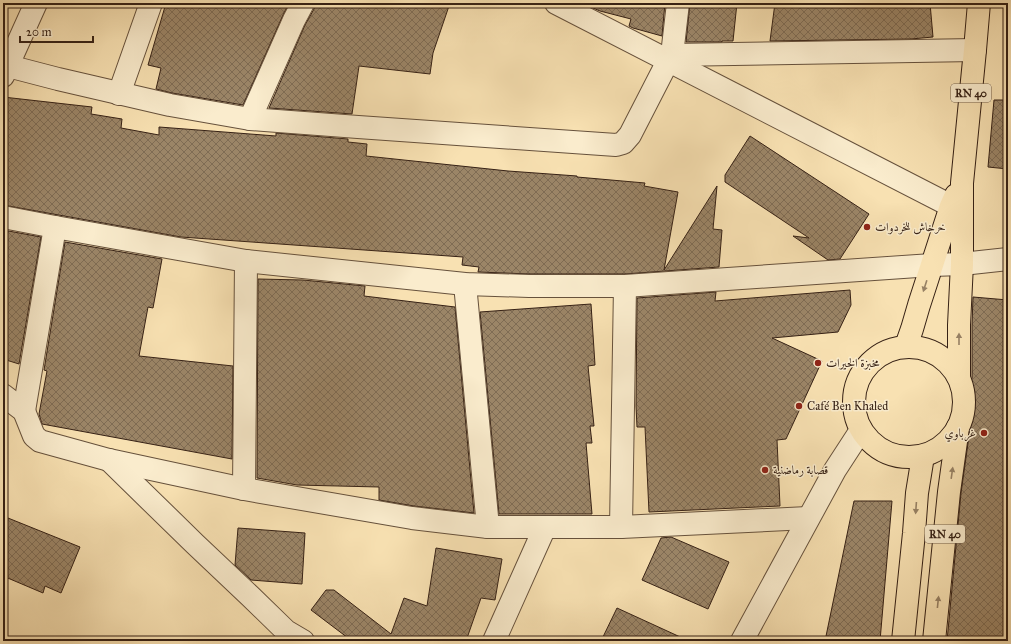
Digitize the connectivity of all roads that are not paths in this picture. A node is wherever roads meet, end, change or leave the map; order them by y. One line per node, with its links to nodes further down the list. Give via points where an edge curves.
1 (36, 3): 9 (street)
2 (151, 3): 10 (street)
3 (303, 3): 11 (street)
4 (556, 3): 8 (street)
5 (678, 3): 8 (street)
6 (979, 3): 7 (main road, RN 40)
7 (975, 50): 8 (street); 12 (main road, RN 40, via 962,183)
8 (670, 58): 11 (street, via 630,135 623,143 616,145); 12 (street)
9 (5, 71): 10 (street)
10 (119, 94): 11 (street)
11 (250, 119)
12 (956, 209): 17 (main road, RN 40); 18 (main road, RN 40)
13 (3, 217): 14 (street)
14 (55, 227): 16 (street); 24 (street)
15 (1008, 259): 17 (street)
16 (246, 261): 19 (street); 29 (street)
17 (962, 264): 18 (street); 22 (main road, RN 40, one-way to 17)
18 (932, 265): 20 (street); 21 (main road, RN 40, one-way to 21)
19 (465, 284): 20 (street); 31 (street)
20 (625, 286): 33 (street)
21 (906, 346): 22 (main road, via 922,348 937,354 950,364); 26 (main road, via 887,350 872,360 860,375 854,393 854,412)
22 (959, 378): 25 (main road, via 964,394 963,411)
23 (3, 395): 24 (street)
24 (24, 411): 28 (street, via 34,436 40,441)
25 (958, 427): 27 (main road, via 949,440 937,450); 38 (main road, RN 40, one-way to 25)
26 (861, 430): 27 (main road, via 879,449 892,455); 30 (street)
27 (922, 456): 37 (main road, RN 40, one-way to 37)
28 (108, 460): 29 (street); 34 (street, via 286,631)
29 (244, 489): 31 (street, via 412,518)
30 (808, 518): 33 (street); 36 (street)
31 (488, 527): 32 (street)
32 (545, 527): 33 (street); 35 (street)
33 (621, 527)
34 (303, 641)
35 (494, 641)
36 (742, 641)
37 (903, 641)
38 (934, 641)

